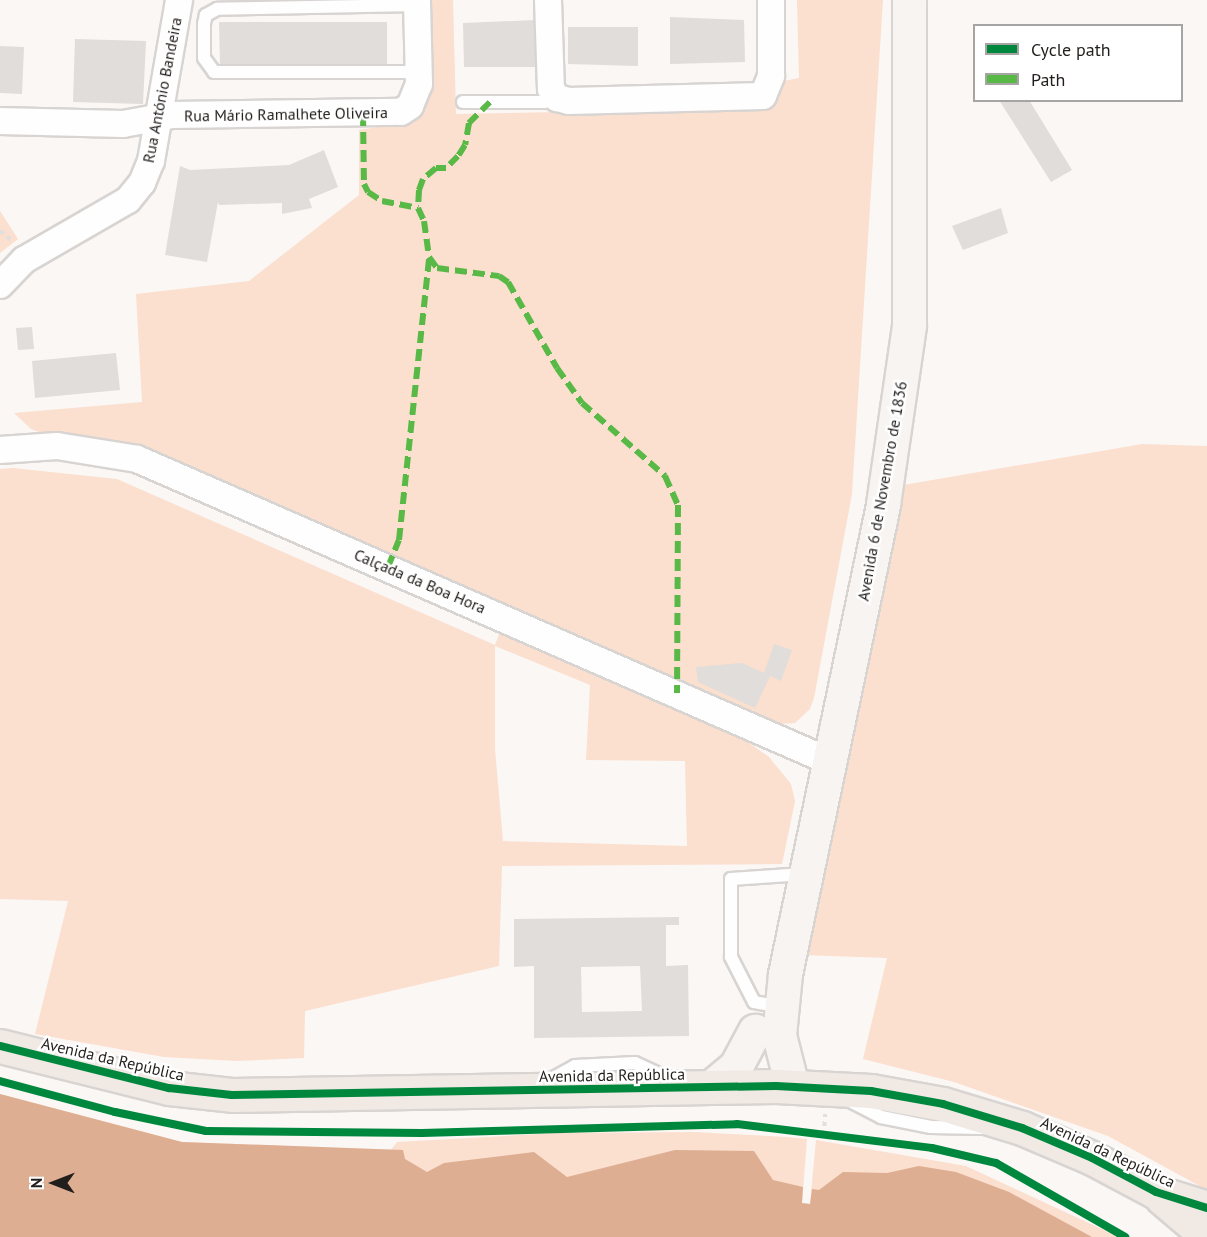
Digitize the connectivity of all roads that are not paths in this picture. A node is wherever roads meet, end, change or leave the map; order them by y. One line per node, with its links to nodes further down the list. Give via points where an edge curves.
1 (179, 0): 9 (street, Rua António Bandeira)
2 (548, 0): 7 (street, via 549,78)
3 (771, 0): 7 (street, via 771,76 763,96 569,101)
4 (909, 0): 13 (street, Avenida 6 de Novembro de 1836, via 909,325 883,504)
5 (418, 3): 6 (street, Rua Mário Ramalhete Oliveira); 6 (lane, via 217,9 206,15 204,58 214,72)
6 (419, 72): 9 (street, Rua Mário Ramalhete Oliveira, via 417,95 400,112)
7 (557, 98): 8 (lane, via 544,102)
8 (463, 102)
9 (159, 116): 10 (street, Rua Mário Ramalhete Oliveira, via 123,124); 11 (street, Rua António Bandeira, via 151,161 142,183 128,200 24,260)
10 (0, 121)
11 (0, 285)
12 (0, 450): 13 (street, Calçada da Boa Hora, via 57,446 137,459)
13 (829, 761): 14 (street, Avenida 6 de Novembro de 1836)
14 (805, 874): 15 (street, Avenida 6 de Novembro de 1836); 16 (lane, via 731,879 731,957)
15 (785, 974): 16 (street, Avenida 6 de Novembro de 1836); 18 (street, Avenida 6 de Novembro de 1836, via 779,1035)
16 (760, 1017): 18 (street, via 763,1064); 19 (street, Avenida 6 de Novembro de 1836, via 736,1066)
17 (0, 1046): 19 (main road, Avenida da República, via 140,1082 232,1095)
18 (784, 1086): 19 (main road, Avenida da República); 20 (main road, Avenida da República, via 825,1086 921,1099 1022,1128 1092,1158 1156,1192)
19 (699, 1087)
20 (1202, 1224)

